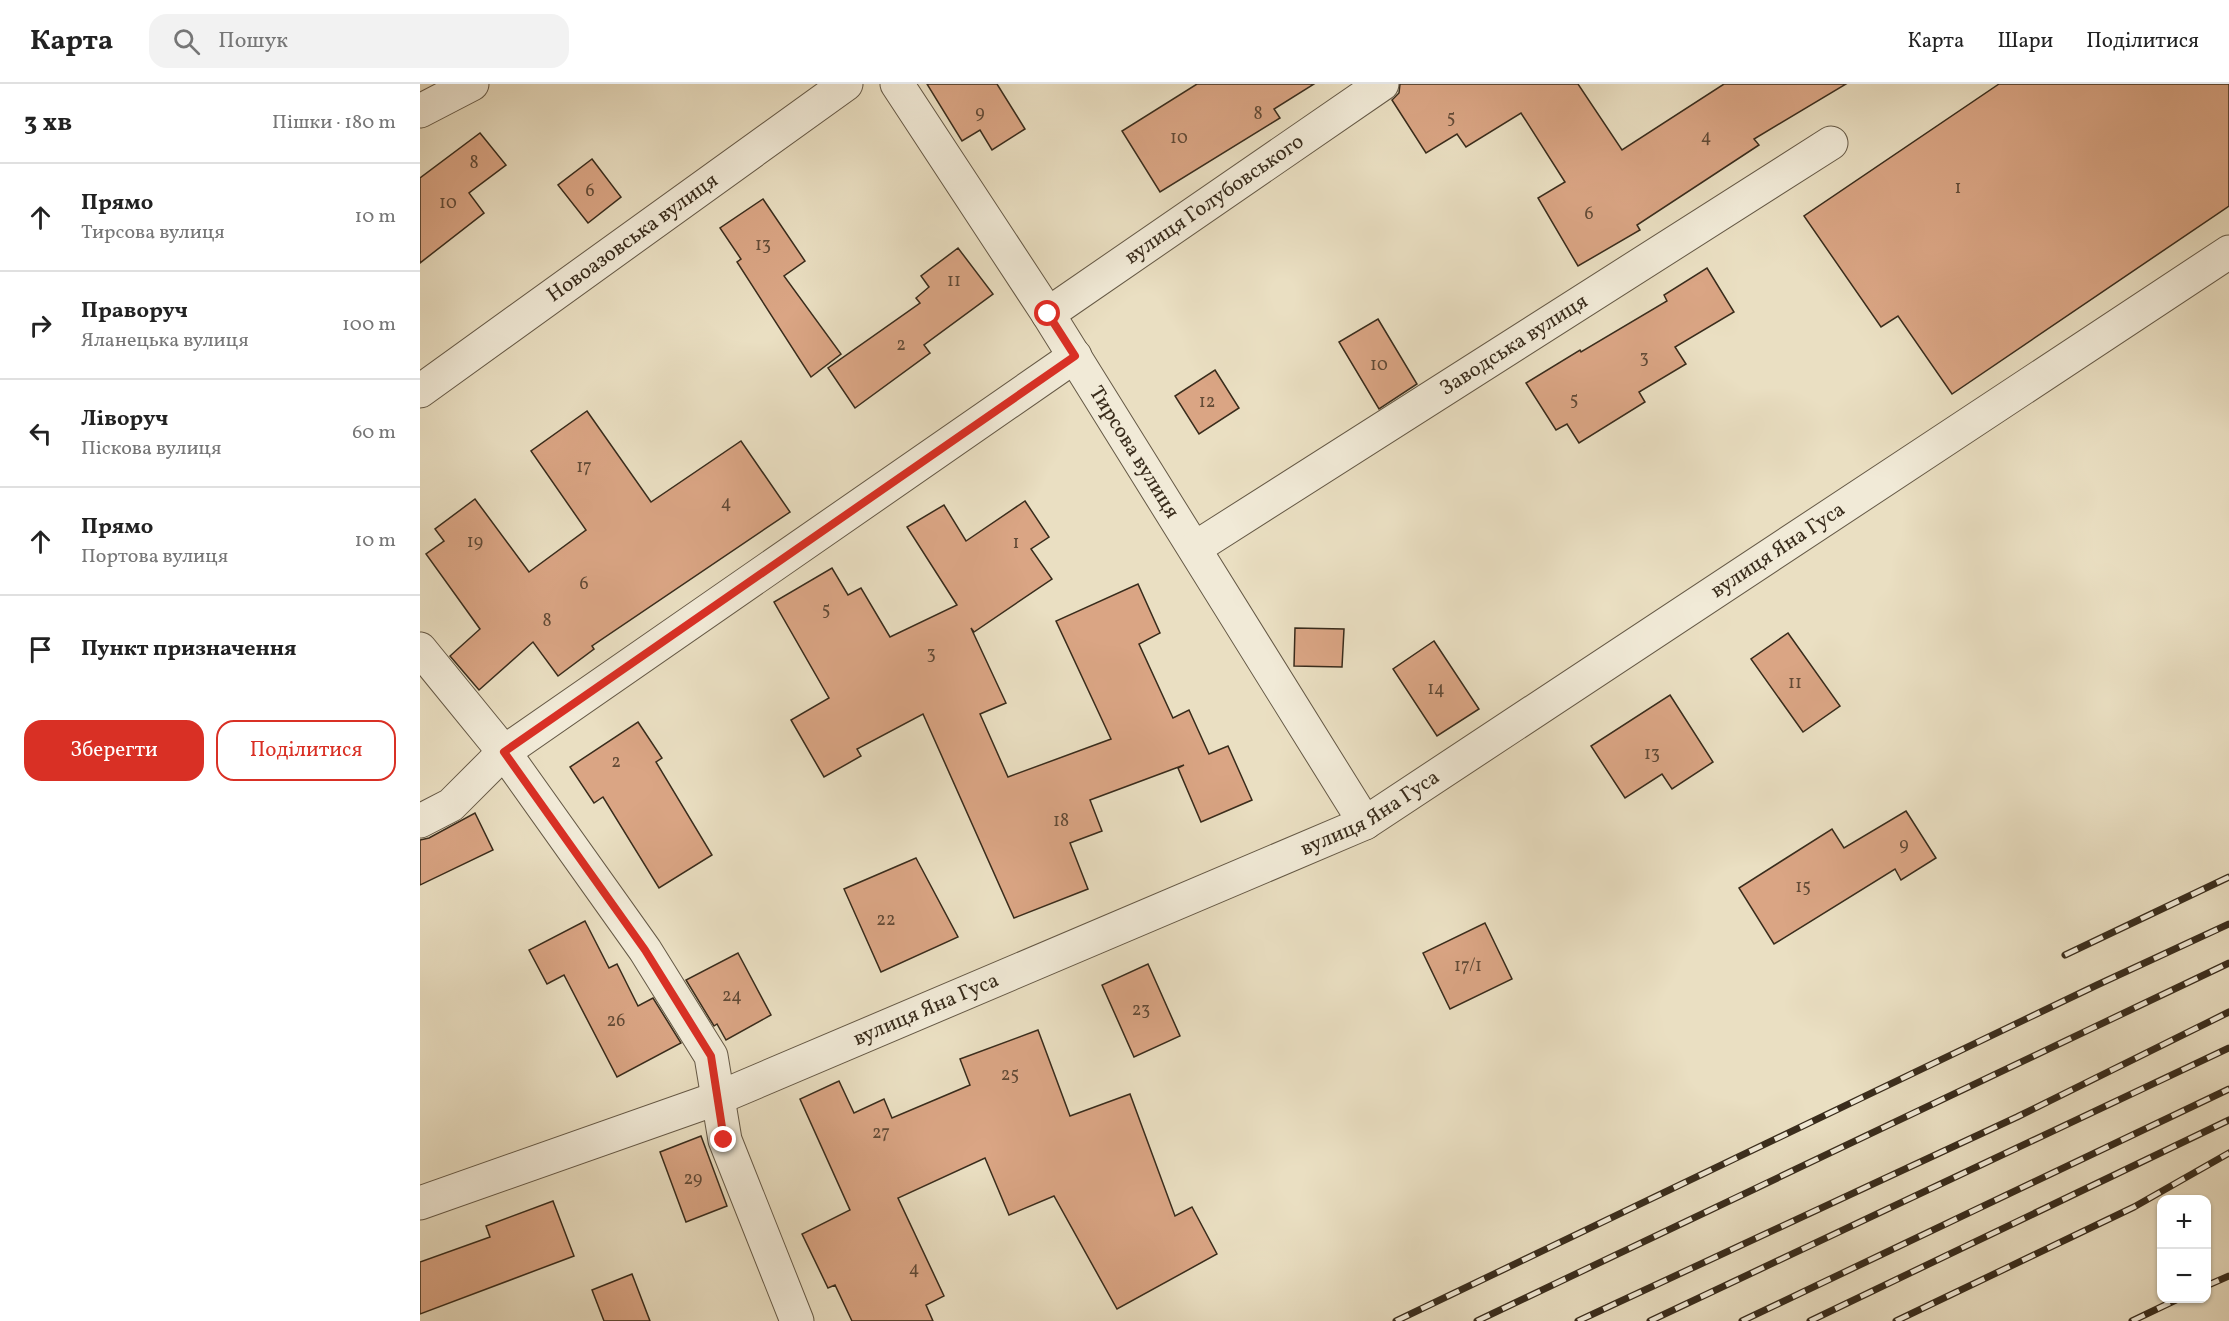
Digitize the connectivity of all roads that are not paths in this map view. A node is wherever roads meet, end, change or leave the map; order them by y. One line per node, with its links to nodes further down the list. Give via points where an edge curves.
1 (472, 84): 5 (street)
2 (846, 84): 10 (street, Новоазовська вулиця)
3 (897, 84): 8 (street, Тирсова вулиця)
4 (1382, 84): 8 (street, вулиця Голубовського)
5 (420, 111)
6 (1831, 143): 11 (street, Заводська вулиця)
7 (2229, 252): 15 (street, вулиця Яна Гуса)
8 (1048, 314): 9 (street, Тирсова вулиця)
9 (1075, 356): 11 (street, Тирсова вулиця); 13 (street)
10 (420, 390)
11 (1195, 548): 15 (street, Тирсова вулиця)
12 (420, 649): 13 (street)
13 (504, 752): 14 (street, via 451,805); 16 (street, via 645,950 711,1056)
14 (420, 821)
15 (1365, 823): 16 (street, вулиця Яна Гуса)
16 (718, 1098): 17 (street, вулиця Яна Гуса); 18 (street, via 724,1140)
17 (420, 1203)
18 (797, 1321)

